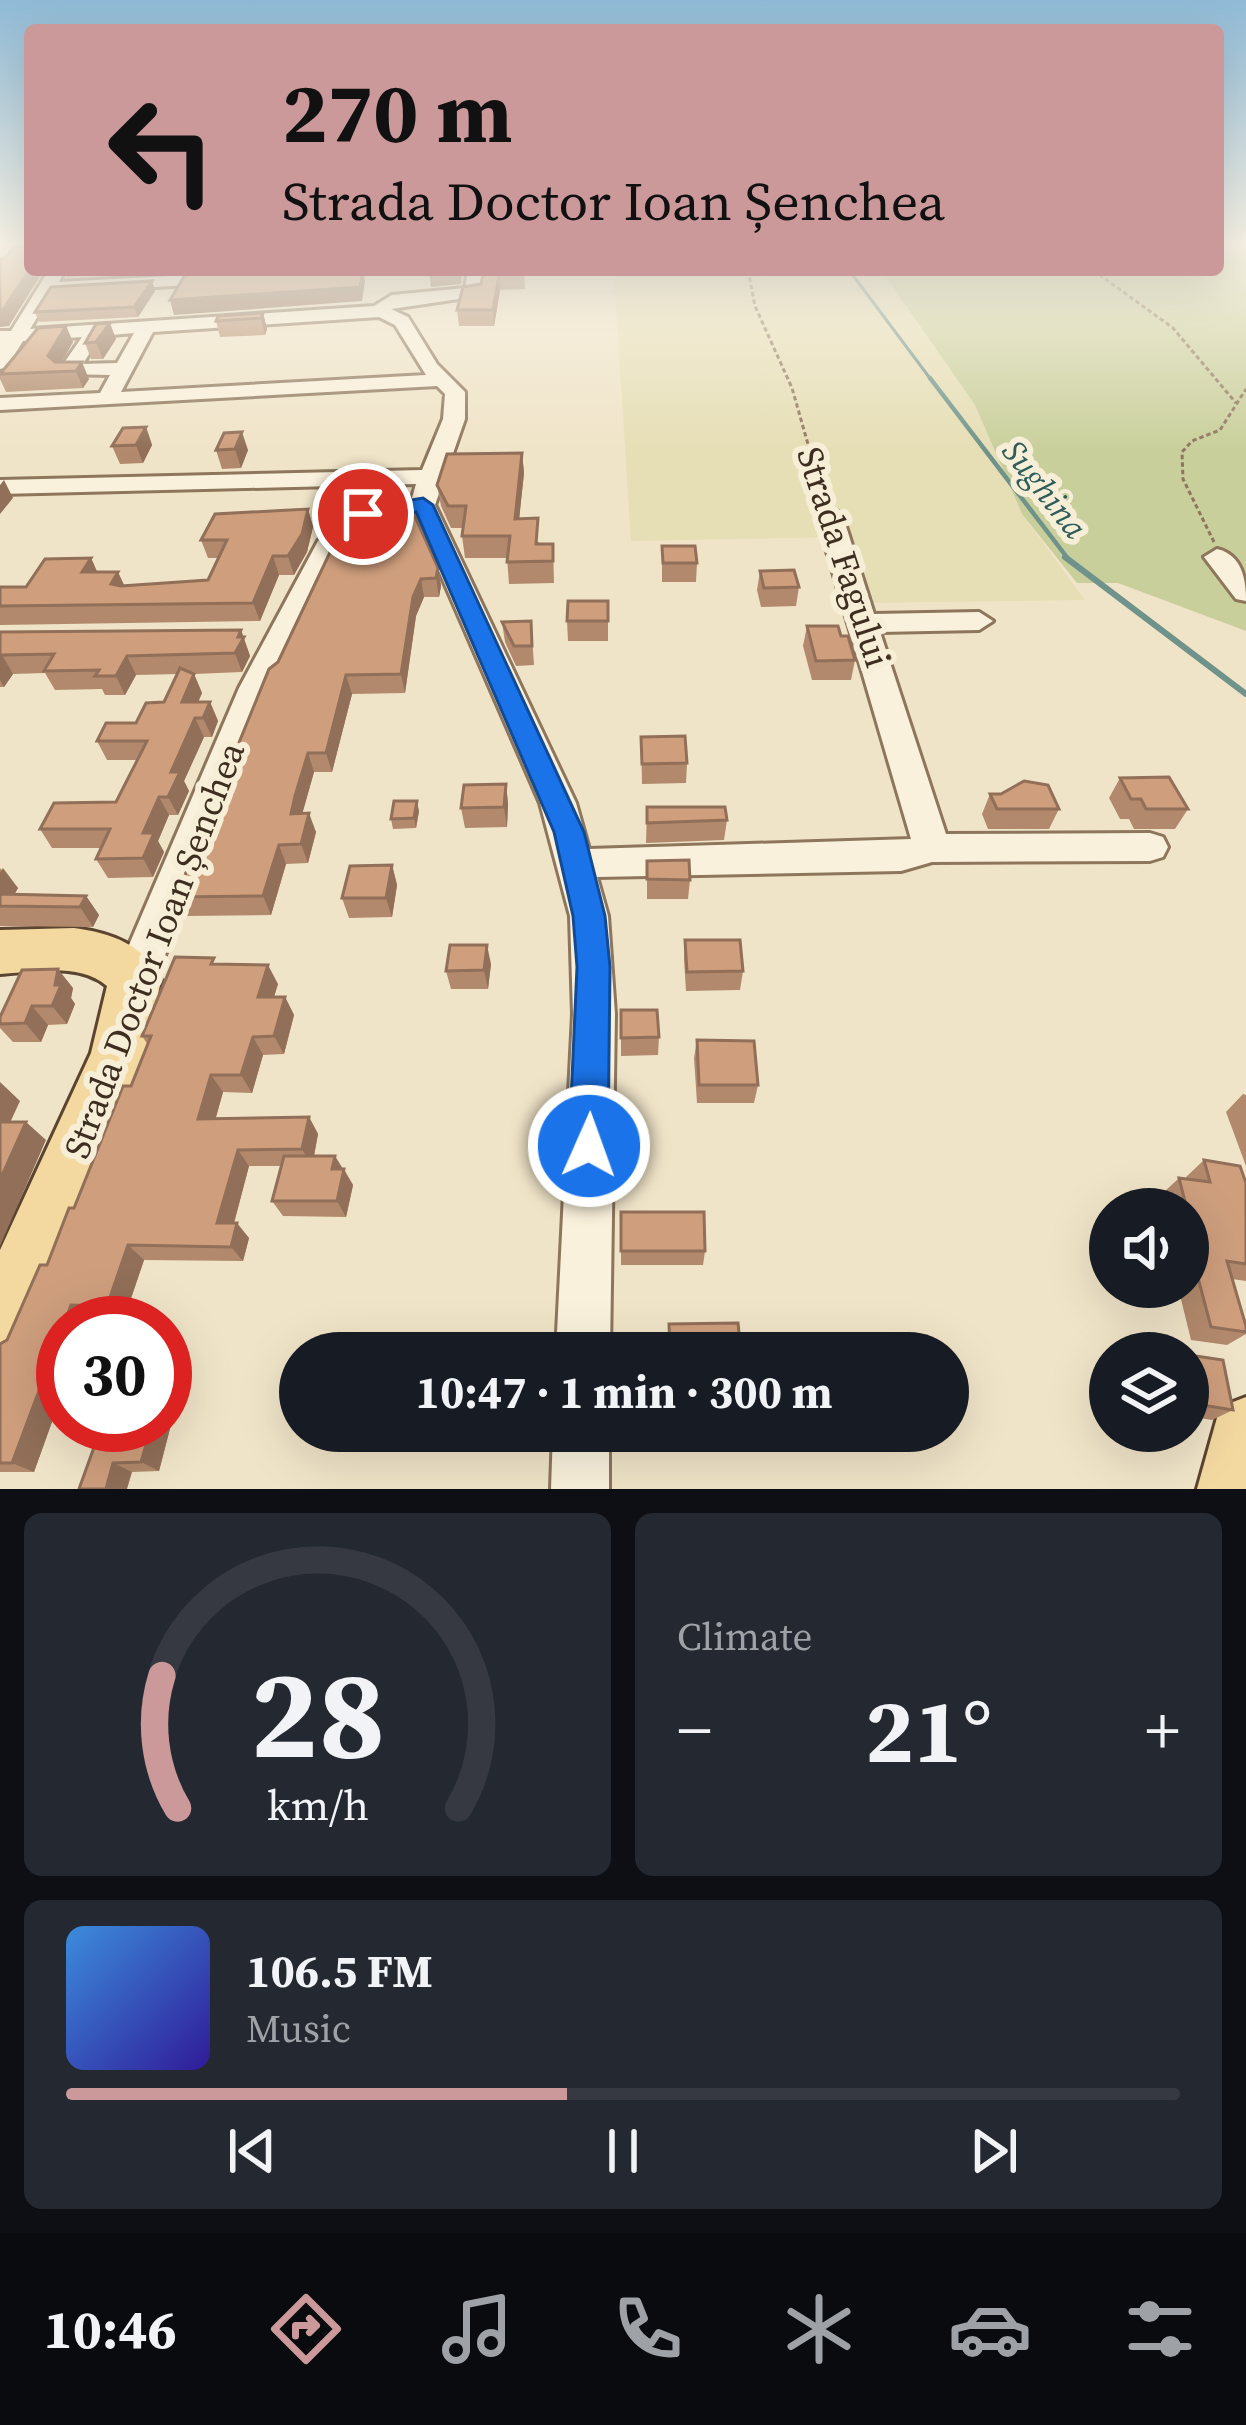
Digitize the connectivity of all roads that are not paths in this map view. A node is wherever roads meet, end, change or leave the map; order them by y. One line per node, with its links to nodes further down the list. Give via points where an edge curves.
1 (28, 312): 5 (street)
2 (359, 312): 4 (street)
3 (385, 312): 9 (street, via 402,321)
4 (148, 326): 5 (street); 8 (street)
5 (9, 337): 7 (street)
6 (91, 338): 8 (street, via 69,370)
7 (0, 364)
8 (123, 369): 10 (street)
9 (442, 380): 10 (street); 13 (street, via 458,400)
10 (106, 399): 11 (street)
11 (0, 404)
12 (0, 488): 13 (street)
13 (426, 491): 21 (street); 23 (street, Strada Doctor Ioan Șenchea, via 338,531 269,636)
14 (829, 514): 18 (street, Strada Fagului)
15 (1217, 557): 16 (street)
16 (1246, 593)
17 (980, 621): 18 (street)
18 (865, 623): 20 (street, Strada Fagului)
19 (1150, 847): 20 (street)
20 (932, 848): 21 (street, via 901,856)
21 (579, 865): 25 (street, via 594,1014)
22 (0, 952): 23 (main road, via 92,953 111,957)
23 (135, 980): 24 (main road, Strada Doctor Ioan Șenchea, via 101,1098)
24 (0, 1326)
25 (584, 1332)
26 (1246, 1433): 29 (main road)
27 (581, 1452): 28 (street)
28 (580, 1489)
29 (1234, 1489)

